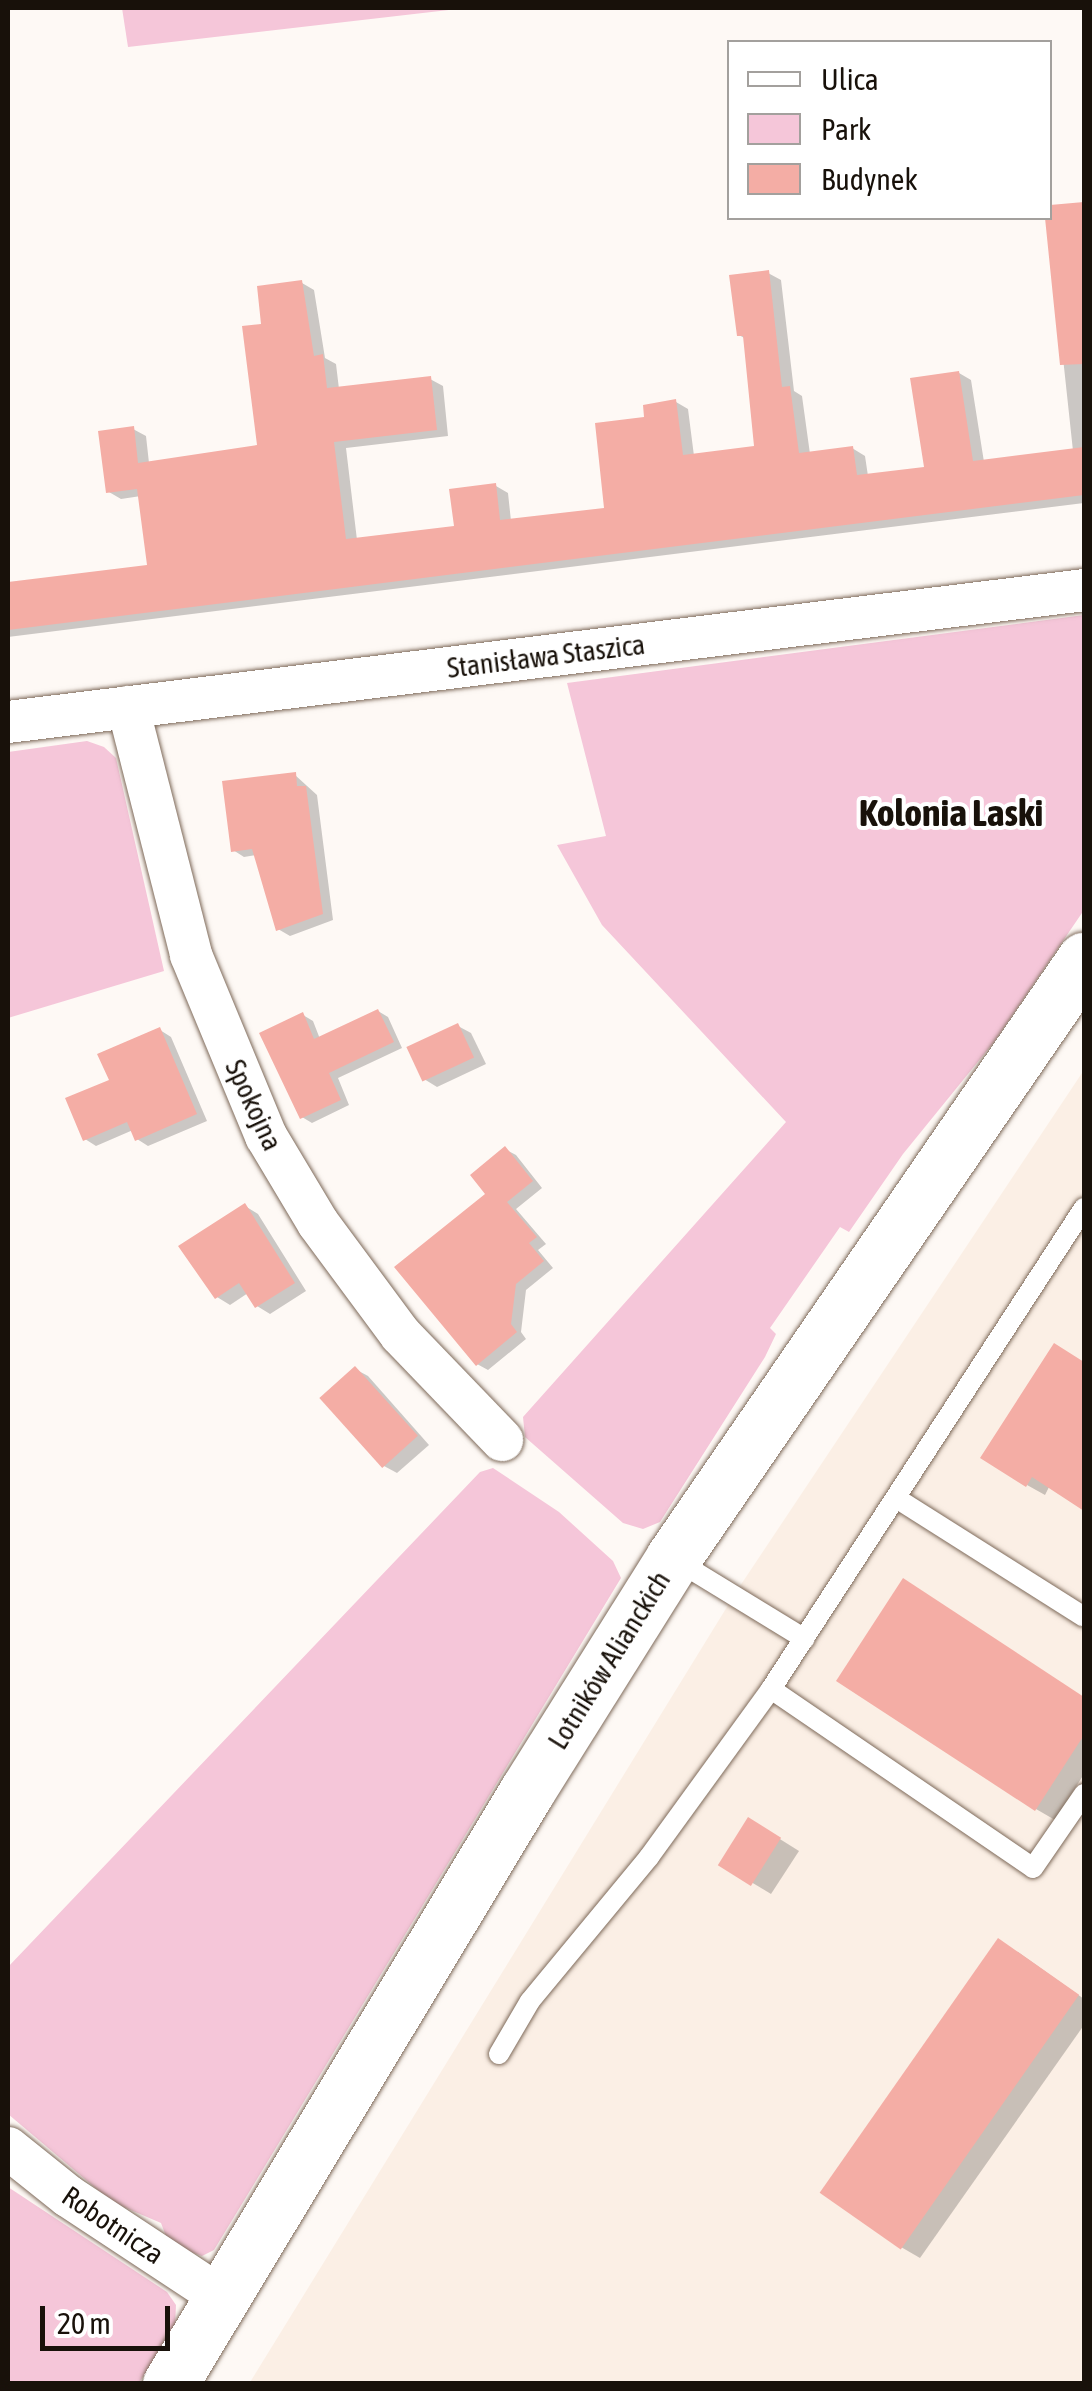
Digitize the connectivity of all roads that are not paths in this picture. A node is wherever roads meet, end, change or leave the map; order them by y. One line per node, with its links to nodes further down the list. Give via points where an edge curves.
1 (1084, 590): 2 (street, Stanisława Staszica)
2 (128, 707): 3 (street, Stanisława Staszica); 7 (street, Spokojna, via 191,956 266,1136 318,1223 401,1335)
3 (8, 722)
4 (1084, 960): 9 (main road, Lotników Alianckich)
5 (1084, 1208): 6 (lane)
6 (1078, 1232): 8 (lane)
7 (502, 1440)
8 (896, 1498): 10 (lane); 11 (lane)
9 (673, 1558): 11 (lane); 16 (main road, Lotników Alianckich)
10 (1084, 1616)
11 (804, 1639): 12 (lane)
12 (770, 1689): 13 (lane, via 1033,1868); 14 (lane, via 649,1857 530,2000)
13 (1084, 1794)
14 (499, 2054)
15 (8, 2148): 16 (street, Robotnicza)
16 (221, 2298): 17 (main road, Lotników Alianckich)
17 (170, 2384)

